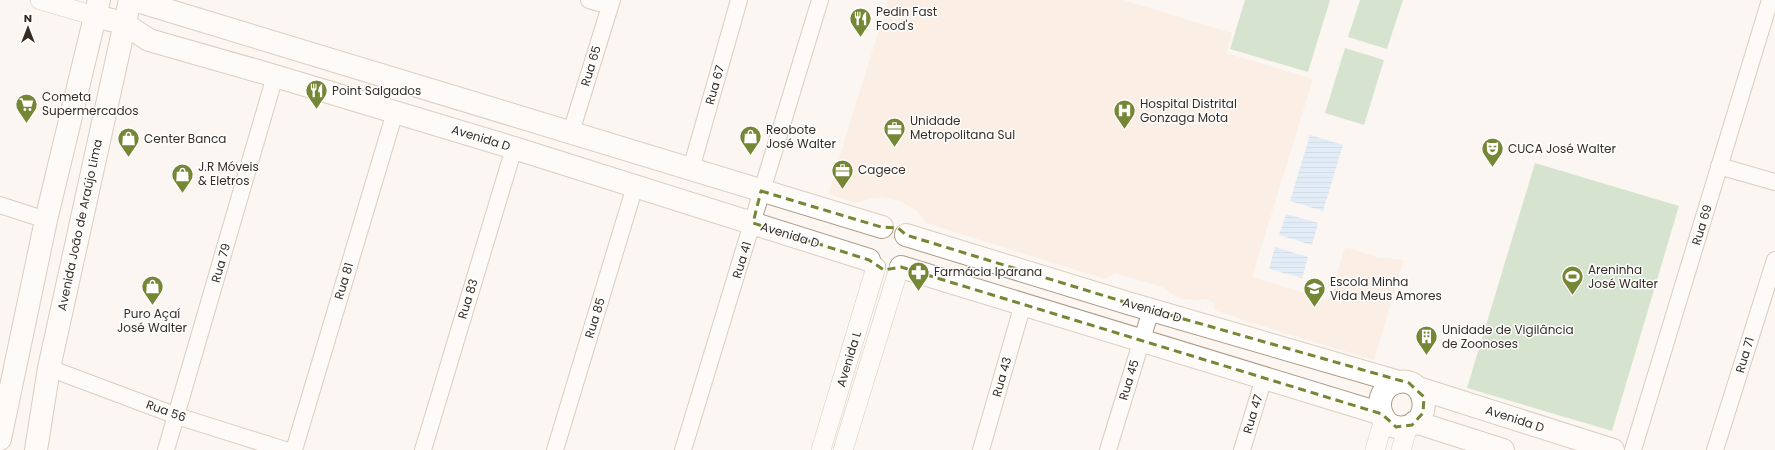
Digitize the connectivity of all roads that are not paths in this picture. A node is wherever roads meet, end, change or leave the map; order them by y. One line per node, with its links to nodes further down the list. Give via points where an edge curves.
1 (40, 0): 9 (street)
2 (130, 0): 10 (main road, Avenida João de Araújo Lima)
3 (134, 0): 13 (main road)
4 (589, 0): 8 (street)
5 (739, 0): 16 (street, Rua 67)
6 (820, 0): 19 (street, Rua 41)
7 (1770, 0): 15 (street, Rua 69)
8 (611, 3): 13 (street, Rua 65)
9 (97, 8): 10 (main road, Avenida D); 21 (main road)
10 (123, 23): 11 (main road, Avenida D, via 149,40); 31 (main road, Avenida João de Araújo Lima)
11 (275, 76): 12 (main road, Avenida D); 34 (street, Rua 79)
12 (395, 112): 14 (main road, Avenida D); 41 (street, Rua 81)
13 (570, 132): 16 (main road)
14 (514, 148): 18 (main road, Avenida D); 42 (street, Rua 83)
15 (1720, 166): 17 (street); 54 (street, Rua 69)
16 (691, 169): 19 (main road)
17 (1775, 182)
18 (635, 186): 22 (main road, Avenida D); 43 (street, Rua 85)
19 (761, 191): 22 (street, Rua 41); 23 (main road)
20 (0, 205): 21 (street)
21 (46, 220): 37 (main road)
22 (753, 223): 26 (main road, Avenida D); 44 (street, Rua 41)
23 (882, 227): 24 (main road, via 898,228); 26 (main road, via 875,230 867,243 866,250)
24 (906, 235): 27 (main road, via 910,254); 29 (main road, Avenida D)
25 (1775, 260): 55 (street, Rua 71)
26 (873, 263): 27 (main road, via 884,270); 45 (street, Avenida L)
27 (900, 267): 28 (main road); 46 (street, Avenida L)
28 (1023, 304): 30 (main road); 47 (street, Rua 43)
29 (1151, 310): 30 (street, Rua 45); 33 (main road, Avenida D)
30 (1141, 340): 32 (main road); 48 (street, Rua 45)
31 (50, 368): 34 (street, Rua 56); 38 (main road, Avenida João de Araújo Lima)
32 (1264, 378): 35 (main road); 49 (street, Rua 47)
33 (1408, 385): 35 (main road, via 1388,386 1380,401); 36 (main road, via 1424,397 1425,405 1423,413); 53 (main road, Avenida D)
34 (177, 416): 39 (street, Rua 79); 40 (street, Rua 56)
35 (1383, 416): 36 (main road, via 1396,427); 50 (street)
36 (1412, 424): 51 (street); 52 (main road)
37 (1, 425)
38 (36, 450)
39 (166, 450)
40 (285, 450)
41 (294, 450)
42 (423, 450)
43 (555, 450)
44 (683, 450)
45 (821, 450)
46 (843, 450)
47 (981, 450)
48 (1108, 450)
49 (1242, 450)
50 (1375, 450)
51 (1401, 450)
52 (1503, 450)
53 (1613, 450)
54 (1633, 450)
55 (1715, 450)

